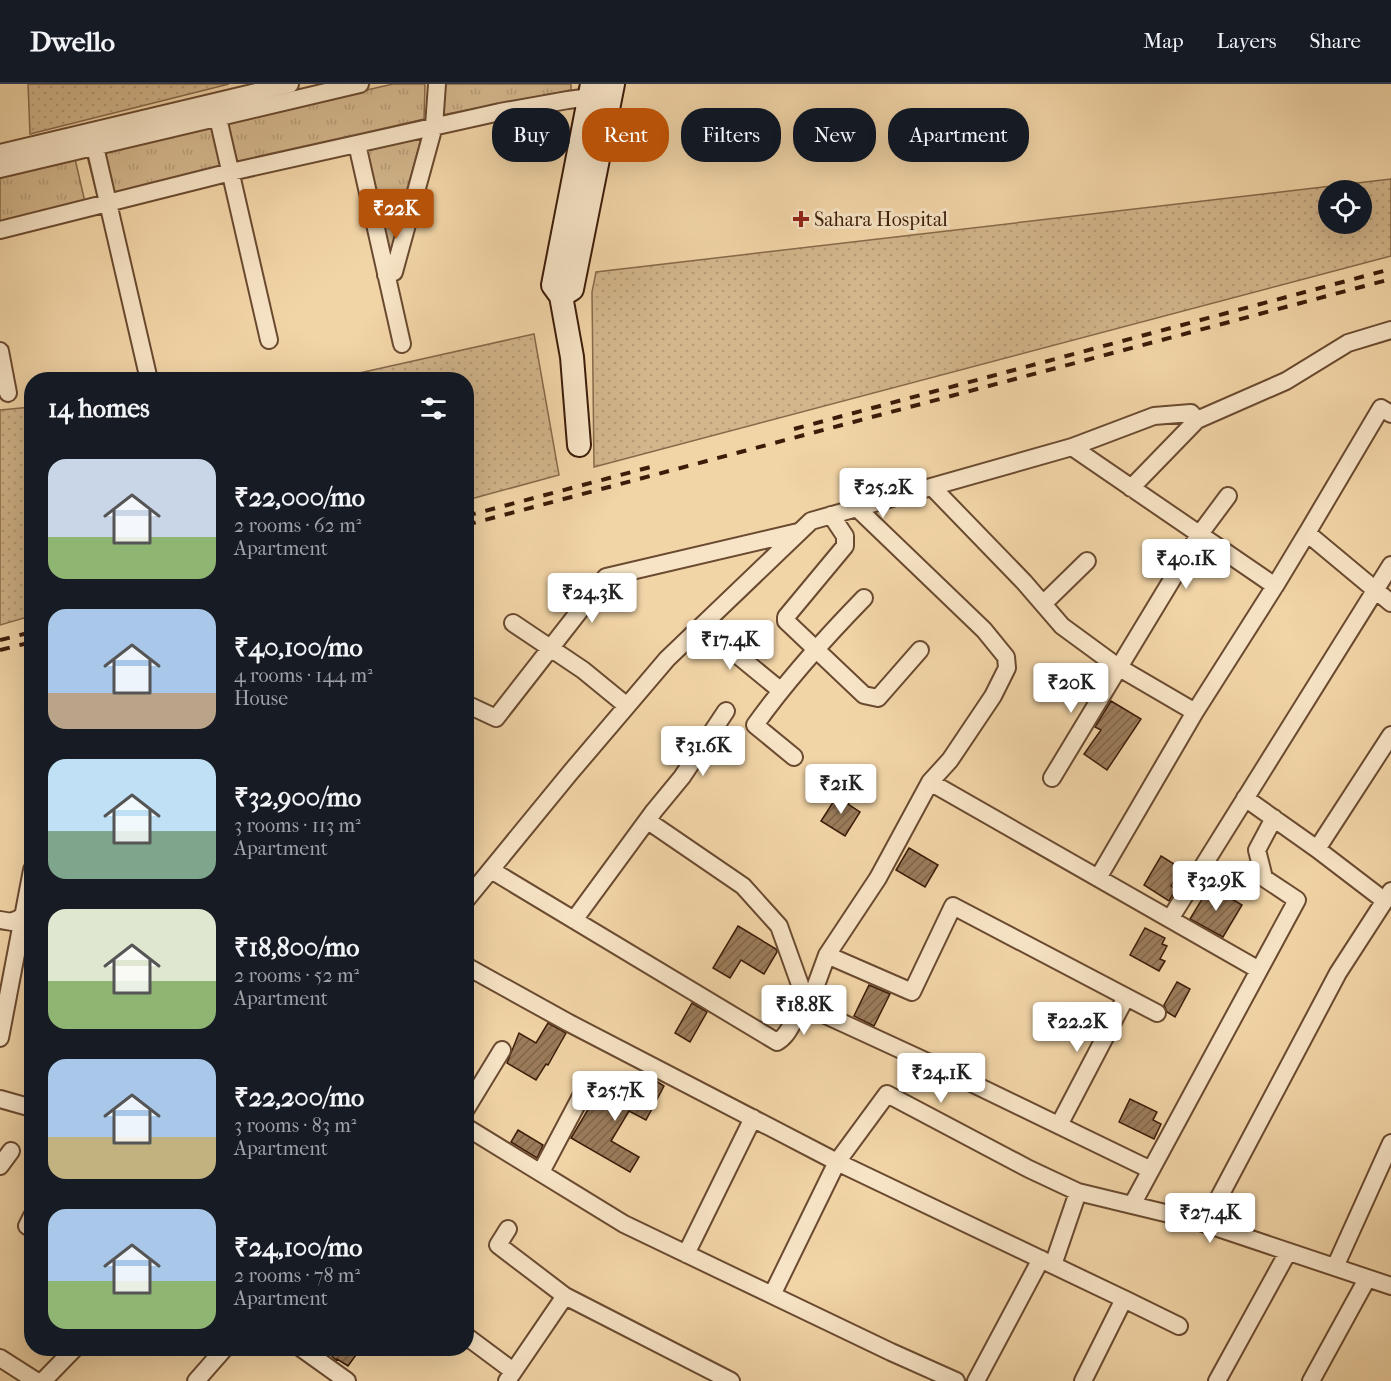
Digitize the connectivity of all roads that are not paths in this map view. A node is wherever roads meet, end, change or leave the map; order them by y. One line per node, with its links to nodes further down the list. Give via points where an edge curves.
1 (290, 84): 7 (street)
2 (360, 84): 5 (street)
3 (437, 84): 6 (street)
4 (601, 91): 6 (street); 23 (street, via 572,290 561,296 572,357)
5 (218, 117): 7 (street); 11 (street)
6 (434, 126): 8 (street); 14 (street, via 394,272)
7 (93, 139): 9 (street); 10 (street); 12 (street)
8 (357, 144): 11 (street); 14 (street)
9 (0, 153)
10 (0, 169)
11 (231, 172): 12 (street); 16 (street)
12 (108, 203): 13 (street); 19 (street)
13 (0, 230)
14 (386, 275): 17 (street)
15 (1391, 330): 22 (street, via 1348,343 1286,381)
16 (269, 340)
17 (402, 344)
18 (0, 351): 20 (street)
19 (147, 372)
20 (8, 393)
21 (1391, 414): 31 (street, via 1381,408)
22 (1197, 420): 24 (street, via 1191,413 1154,416); 26 (street)
23 (579, 445)
24 (1072, 447): 25 (street); 26 (street)
25 (932, 487): 28 (street); 39 (street)
26 (1131, 488): 32 (street)
27 (1228, 496): 32 (street)
28 (857, 508): 29 (street); 54 (street, via 984,630 1006,657 1007,668 993,696 950,760)
29 (831, 515): 30 (street, via 811,521); 42 (street, via 845,536 844,546 786,617)
30 (799, 532): 41 (street); 43 (street, via 606,577)
31 (1307, 533): 35 (street); 36 (street)
32 (1199, 535): 35 (street); 45 (street)
33 (1088, 561): 39 (street)
34 (1391, 565): 36 (street)
35 (1275, 586): 50 (street)
36 (1376, 590): 38 (street); 55 (street)
37 (864, 598): 42 (street)
38 (1391, 603)
39 (1043, 604): 45 (street, via 1062,626)
40 (513, 623): 43 (street)
41 (702, 626): 46 (street); 47 (street)
42 (815, 649): 44 (street, via 864,695 878,698); 46 (street)
43 (550, 650): 47 (street, via 583,670); 48 (street, via 496,718)
44 (920, 650)
45 (1118, 667): 50 (street); 53 (street)
46 (780, 690): 52 (street, via 755,725)
47 (627, 706): 59 (street)
48 (474, 708)
49 (726, 711): 57 (street)
50 (1195, 712): 60 (street)
51 (1391, 735): 58 (street)
52 (794, 757)
53 (1052, 778)
54 (930, 782): 60 (street); 68 (street, via 878,878)
55 (1245, 798): 56 (street); 64 (street)
56 (1274, 818): 58 (street); 70 (street, via 1257,850 1264,878 1297,900)
57 (648, 821): 66 (street); 72 (street, via 743,886 779,927)
58 (1317, 849): 62 (street)
59 (491, 870): 61 (street); 66 (street)
60 (1098, 878): 64 (street)
61 (474, 890)
62 (1388, 896): 91 (street, via 1338,973)
63 (24, 916): 65 (street, via 12,922)
64 (1170, 919): 70 (street)
65 (0, 920)
66 (574, 920): 72 (street, via 777,1042 798,1013)
67 (24, 932): 74 (street)
68 (827, 955): 71 (street, via 912,992 953,906); 72 (street)
69 (474, 970): 80 (street)
70 (1259, 970): 87 (street)
71 (1126, 997): 73 (street); 81 (street)
72 (808, 1007): 81 (street)
73 (1157, 1013)
74 (0, 1038)
75 (502, 1050): 77 (street)
76 (587, 1084): 88 (street)
77 (474, 1096)
78 (0, 1099): 79 (street)
79 (24, 1106)
80 (753, 1118): 85 (street); 94 (street)
81 (1059, 1125): 87 (street)
82 (474, 1132): 88 (street)
83 (1391, 1143): 96 (street)
84 (11, 1151): 86 (street)
85 (837, 1162): 89 (street, via 887,1094); 95 (street); 99 (street)
86 (0, 1166)
87 (1151, 1170): 90 (street)
88 (541, 1172): 94 (street, via 624,1224)
89 (1078, 1192): 90 (street); 95 (street)
90 (1132, 1205): 91 (street)
91 (1205, 1224): 93 (street)
92 (508, 1229): 100 (street, via 498,1245)
93 (1288, 1252): 96 (street); 117 (street)
94 (686, 1254): 99 (street)
95 (1047, 1262): 101 (street); 115 (street)
96 (1335, 1268): 97 (street)
97 (1367, 1278): 98 (street); 118 (street)
98 (1391, 1286)
99 (772, 1295): 114 (street)
100 (565, 1296): 108 (street); 109 (street)
101 (1124, 1299): 102 (street); 116 (street)
102 (1179, 1326)
103 (474, 1343): 108 (street)
104 (67, 1356): 111 (street)
105 (218, 1356): 112 (street)
106 (312, 1356): 113 (street)
107 (0, 1358): 110 (street)
108 (510, 1376)
109 (722, 1379)
110 (36, 1381)
111 (43, 1381)
112 (196, 1381)
113 (347, 1381)
114 (956, 1381)
115 (976, 1381)
116 (1083, 1381)
117 (1217, 1381)
118 (1311, 1381)

